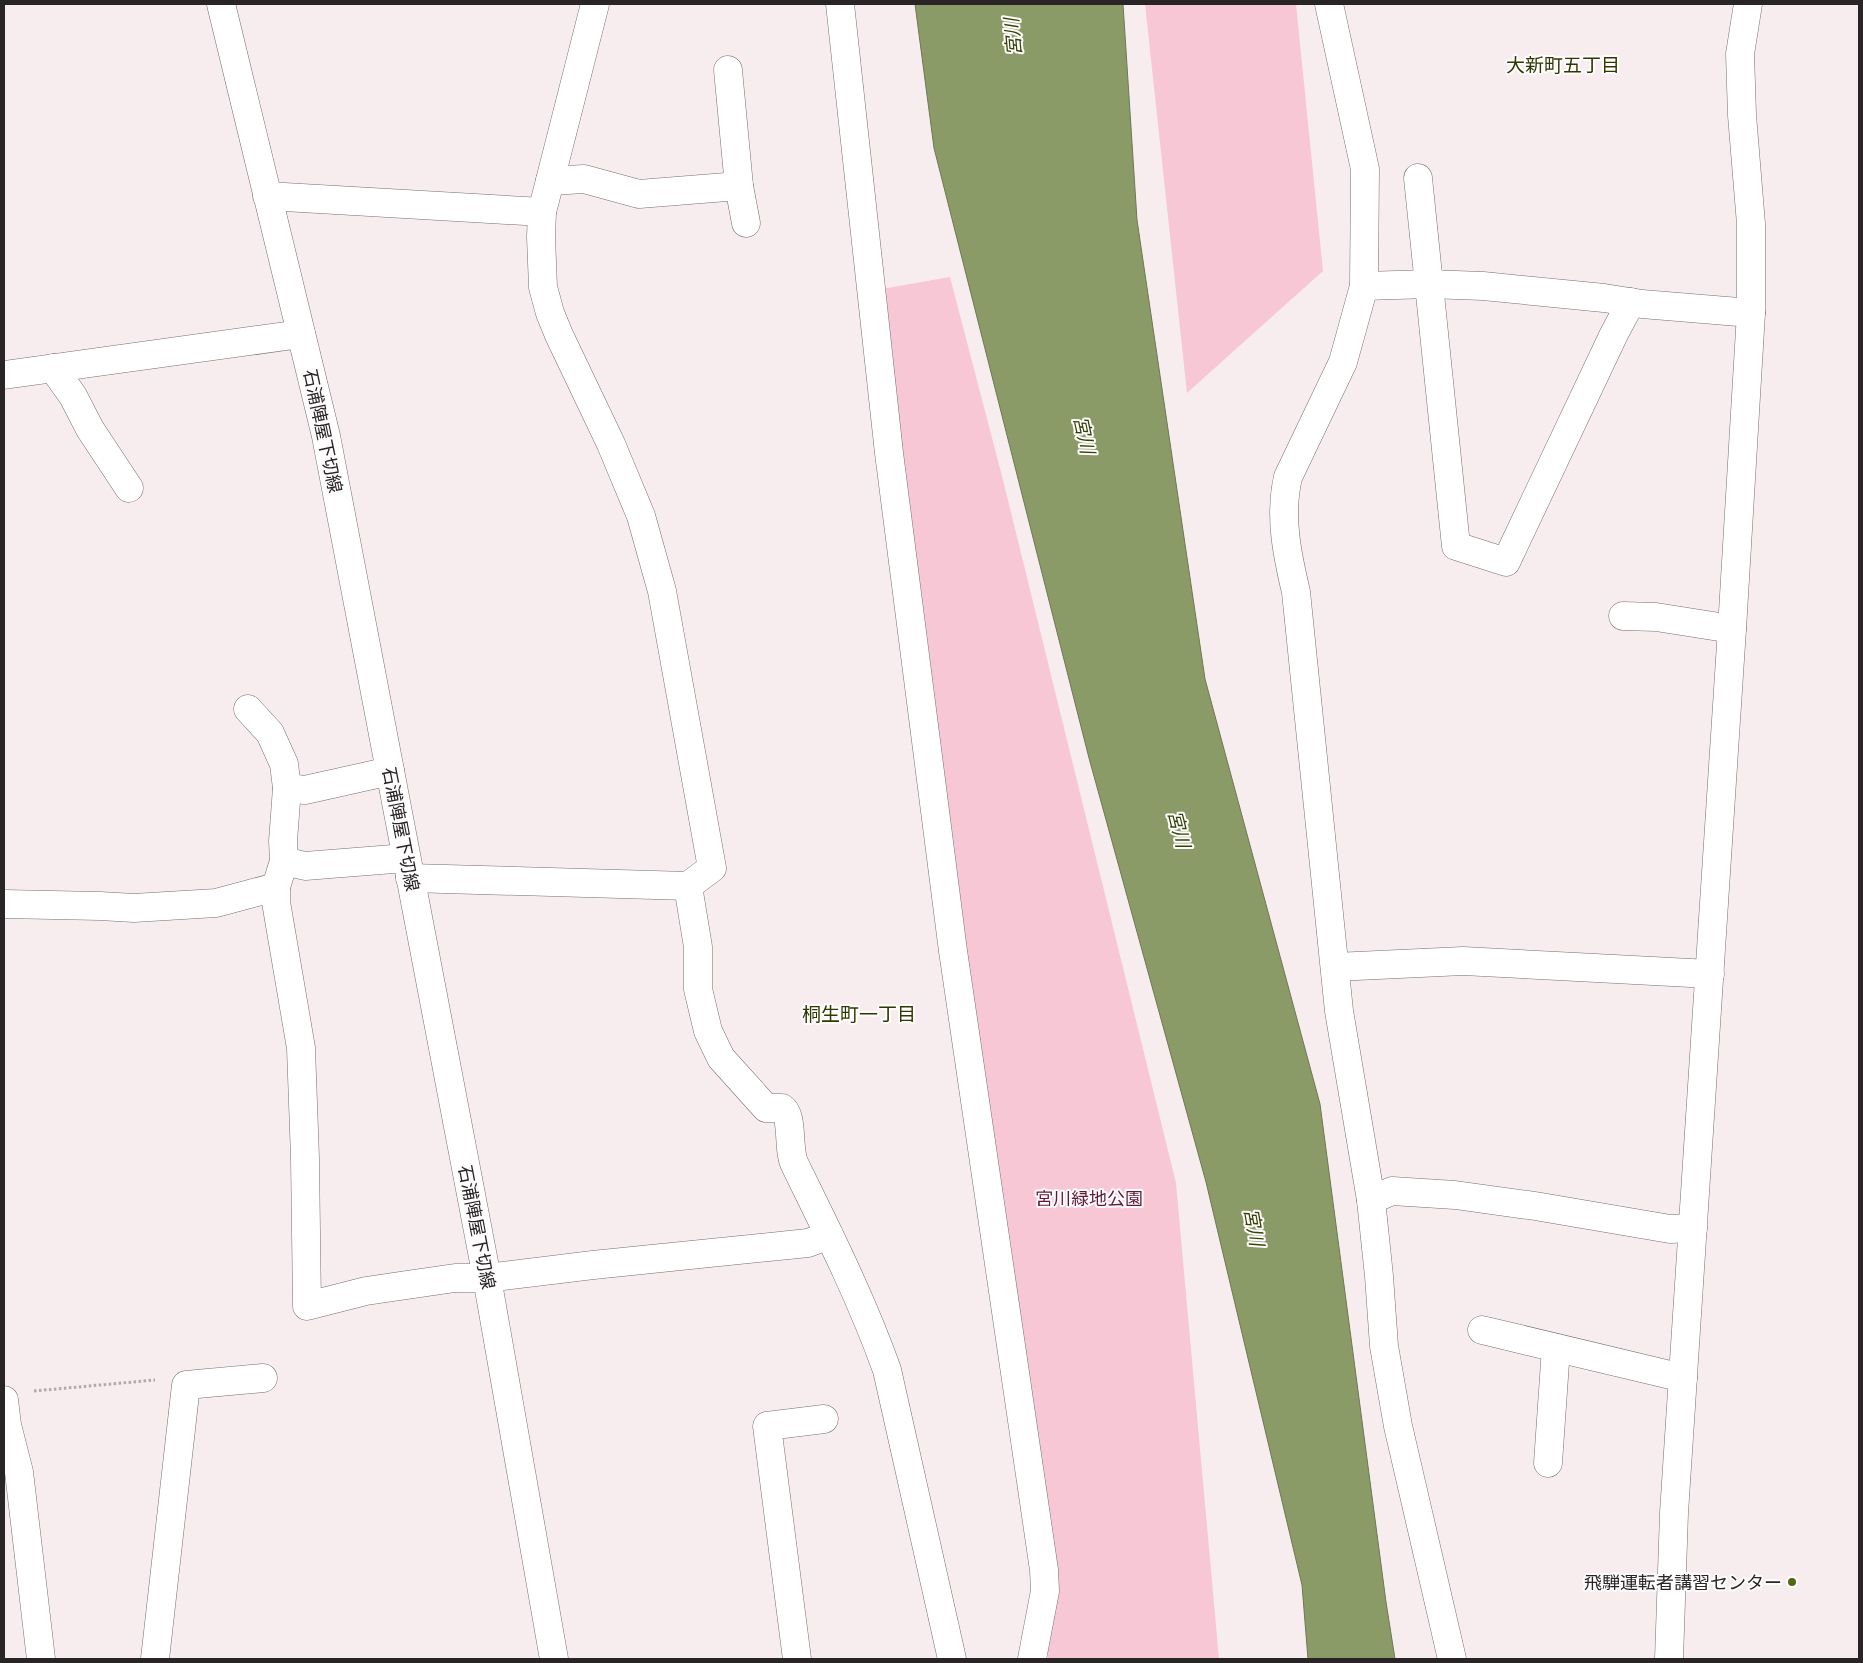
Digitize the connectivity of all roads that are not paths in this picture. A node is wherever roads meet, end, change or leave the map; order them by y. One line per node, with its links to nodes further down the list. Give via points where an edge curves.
1 (221, 4): 10 (street, 石浦陣屋下切線)
2 (595, 4): 8 (street)
3 (840, 4): 49 (street, via 889,453 953,951 1044,1570 1045,1591)
4 (1329, 4): 14 (street, via 1365,169)
5 (1748, 4): 16 (street, via 1740,54 1751,224)
6 (728, 70): 9 (street)
7 (1418, 178): 13 (street)
8 (550, 181): 9 (street, via 584,179 639,194); 11 (street)
9 (739, 186): 12 (street)
10 (267, 196): 11 (street); 17 (street, 石浦陣屋下切線)
11 (542, 212): 28 (street, via 543,287 550,312 612,444 641,516 662,591 712,868)
12 (746, 223)
13 (1429, 284): 14 (street); 15 (street, via 1483,286); 15 (street, via 1456,546 1506,562)
14 (1364, 286): 31 (street, via 1343,362 1288,477 1283,515 1296,592)
15 (1631, 302): 16 (street)
16 (1751, 312): 22 (street)
17 (301, 334): 18 (street); 24 (street, 石浦陣屋下切線, via 326,436)
18 (53, 368): 19 (street); 20 (street)
19 (4, 375)
20 (129, 488)
21 (1623, 616): 22 (street, via 1656,617)
22 (1732, 629): 32 (street)
23 (248, 709): 25 (street, via 270,733 277,746 284,764)
24 (390, 771): 25 (street, via 305,790); 27 (street, 石浦陣屋下切線)
25 (287, 788): 26 (street)
26 (284, 861): 27 (street, via 305,866); 29 (street)
27 (408, 868): 28 (street); 36 (street, 石浦陣屋下切線)
28 (688, 886): 35 (street, via 698,947 698,989 708,1031 721,1058 766,1108 785,1110 793,1163)
29 (276, 887): 30 (street, via 216,903 134,908); 36 (street, via 301,1048 307,1306 366,1291 455,1278)
30 (4, 904)
31 (1335, 967): 32 (street, via 1479,961); 33 (street, via 1339,1011)
32 (1710, 974): 34 (street)
33 (1371, 1200): 34 (street, via 1392,1191 1455,1195 1670,1229); 50 (street, via 1384,1346 1398,1426)
34 (1693, 1228): 40 (street)
35 (829, 1236): 36 (street, via 808,1243); 48 (street, via 873,1331 887,1370)
36 (487, 1278): 46 (street, 石浦陣屋下切線)
37 (1482, 1330): 38 (street)
38 (1556, 1348): 40 (street); 43 (street)
39 (262, 1378): 45 (street, via 186,1385)
40 (1683, 1378): 51 (street)
41 (4, 1400): 44 (street, via 18,1472)
42 (824, 1420): 47 (street, via 768,1426)
43 (1548, 1463)
44 (40, 1659)
45 (155, 1659)
46 (554, 1659)
47 (798, 1659)
48 (952, 1659)
49 (1032, 1659)
50 (1452, 1659)
51 (1669, 1659)

